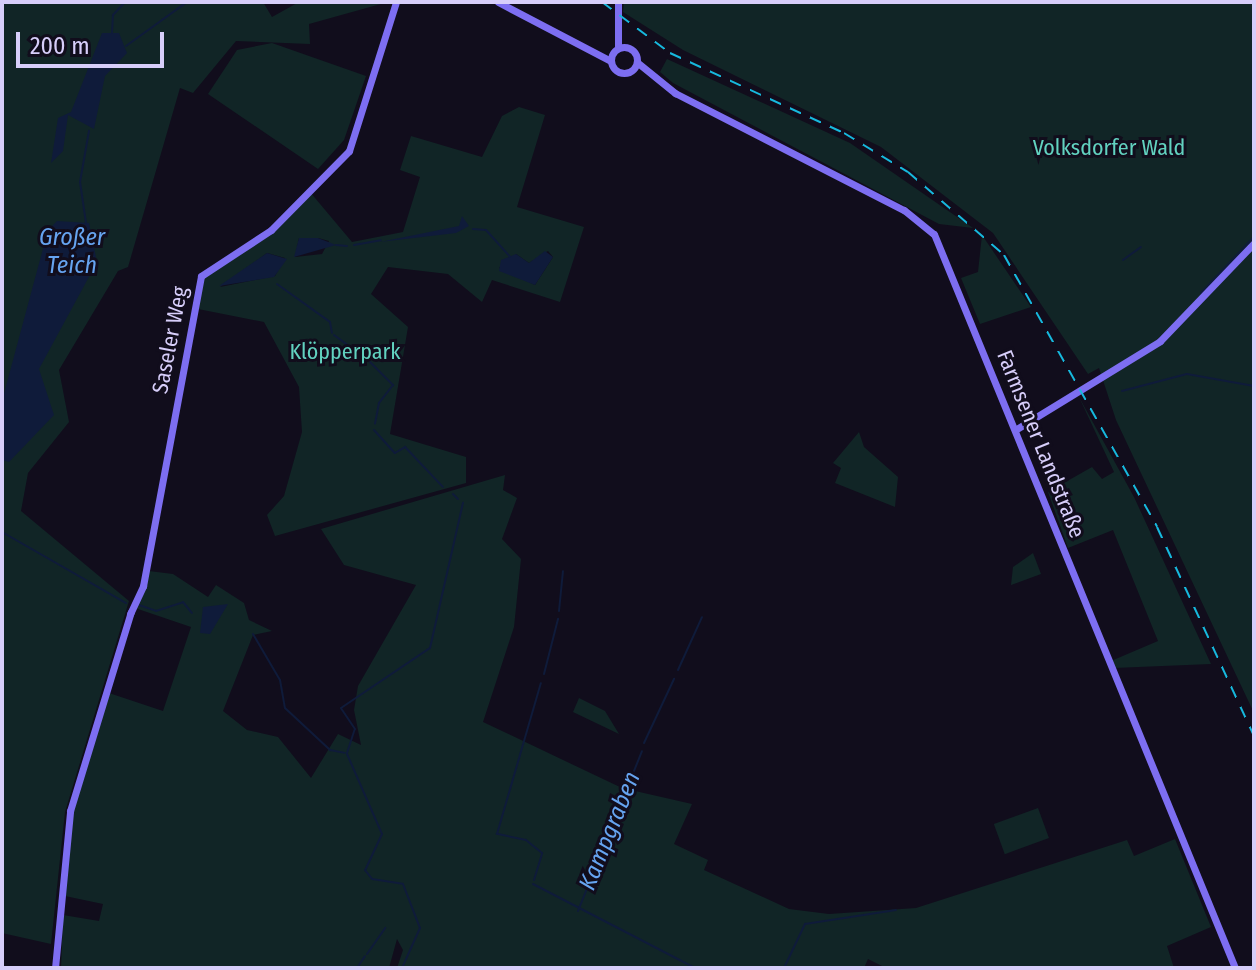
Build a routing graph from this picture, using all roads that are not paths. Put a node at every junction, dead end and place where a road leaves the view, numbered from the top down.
1 (396, 2) edge
2 (498, 2) edge
3 (618, 2) edge
4 (617, 53) junction
5 (636, 66) junction
6 (1254, 243) edge
7 (1015, 430) junction
8 (55, 968) edge
9 (1235, 968) edge

1 - 8 street, Saseler Weg
2 - 4 street, Farmsener Landstraße
3 - 4 street
4 - 5 street, Farmsener Landstraße
4 - 5 street, Farmsener Landstraße
5 - 7 street, Farmsener Landstraße
6 - 7 street
7 - 9 street, Farmsener Landstraße

